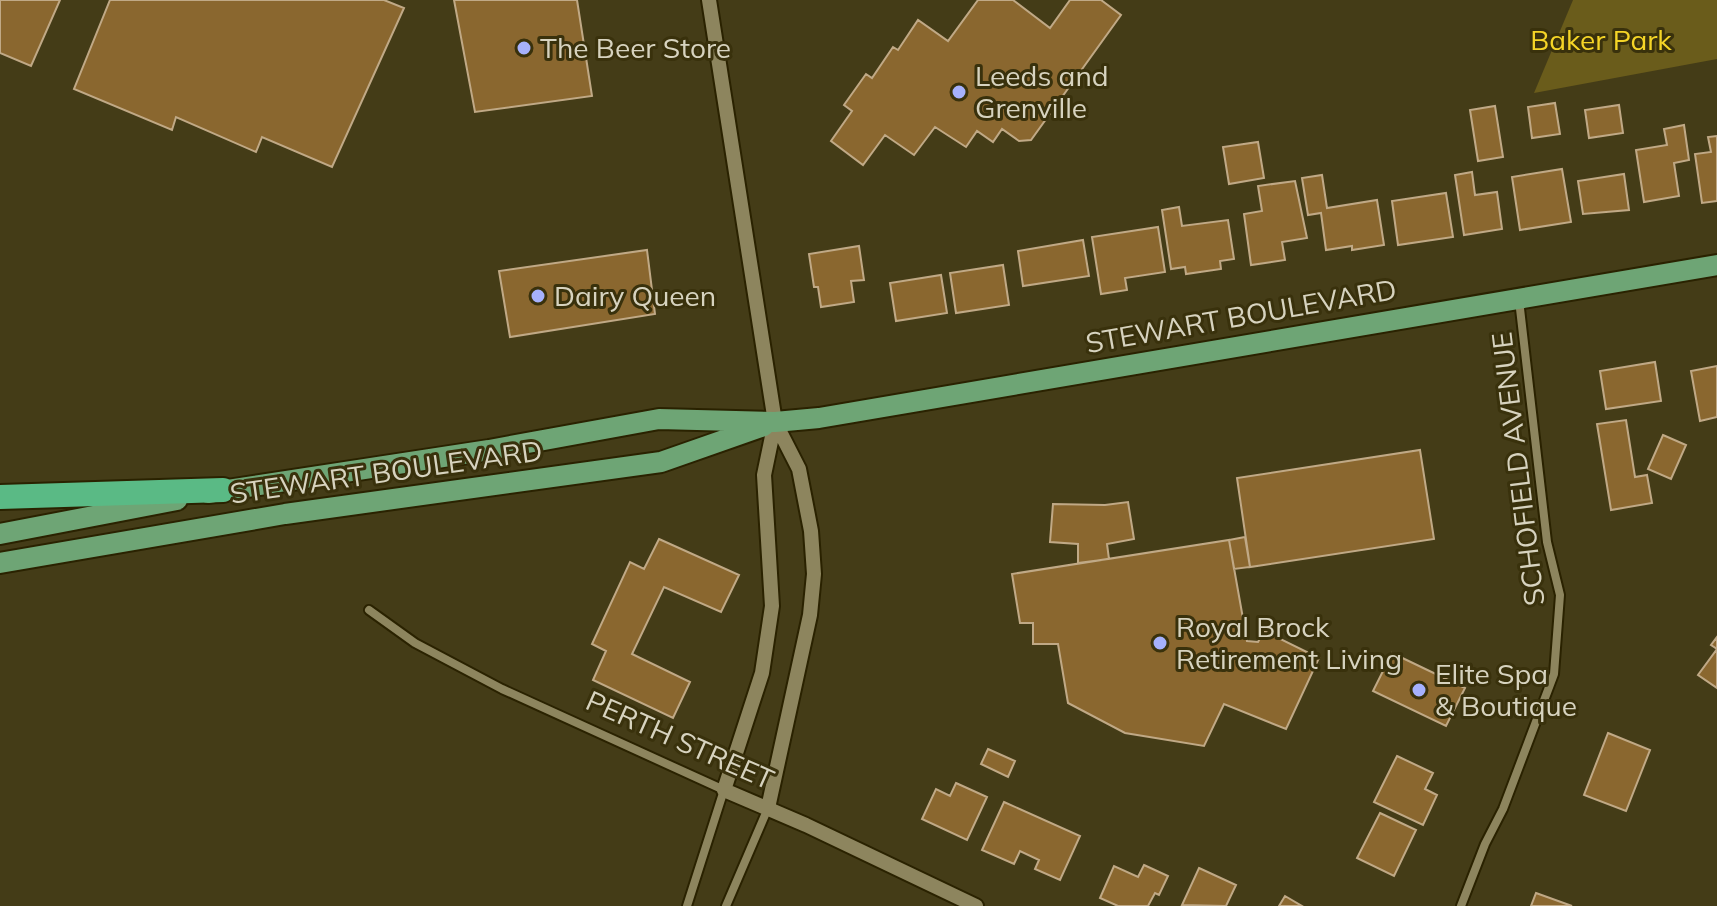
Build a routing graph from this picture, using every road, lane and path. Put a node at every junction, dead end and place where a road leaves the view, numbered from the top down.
1 (709, 0) edge
2 (1717, 265) edge
3 (1519, 297) junction
4 (775, 422) junction
5 (223, 490) junction
6 (0, 497) edge
7 (0, 534) edge
8 (0, 563) edge
9 (369, 610) dead end
10 (724, 790) junction
11 (768, 808) junction
12 (687, 906) edge
13 (726, 906) edge
14 (976, 906) edge
15 (1461, 906) edge

1 - 4 street
2 - 3 main road, STEWART BOULEVARD
3 - 4 main road, STEWART BOULEVARD
3 - 15 street, SCHOFIELD AVENUE
4 - 5 main road, STEWART BOULEVARD
4 - 8 main road, STEWART BOULEVARD
4 - 10 street
4 - 11 street
5 - 6 highway
5 - 7 main road, STEWART BOULEVARD
9 - 10 street, PERTH STREET
10 - 11 street, PERTH STREET
10 - 12 street
11 - 13 street
11 - 14 street, PERTH STREET

